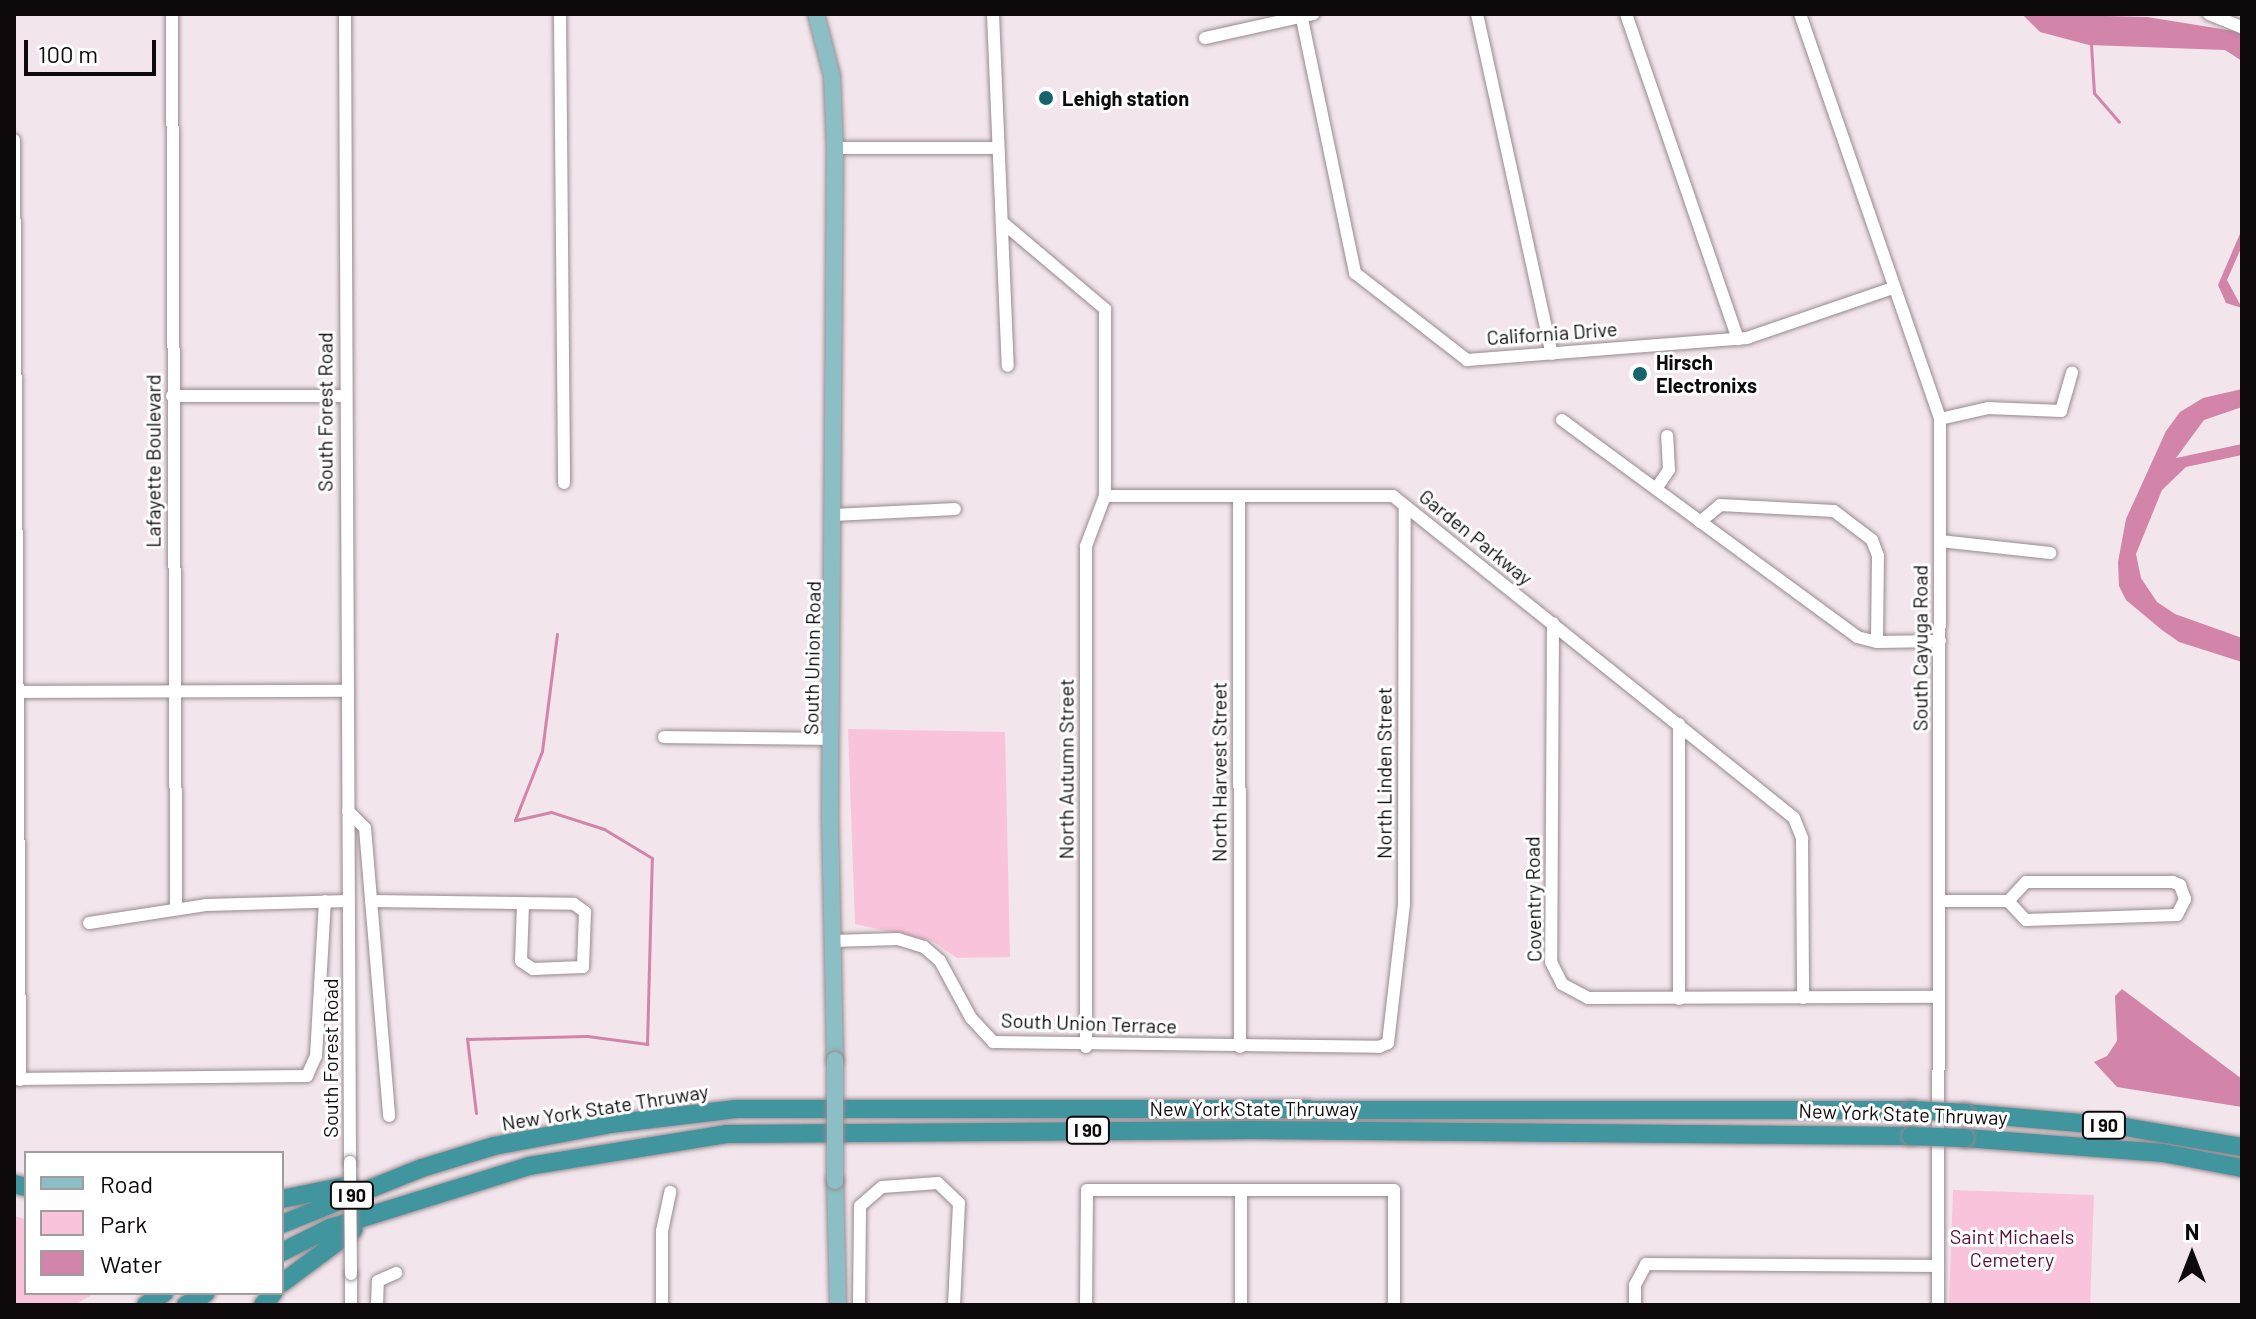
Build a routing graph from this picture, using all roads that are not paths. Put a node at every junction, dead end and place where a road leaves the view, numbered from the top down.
1 (172, 14) edge
2 (345, 14) edge
3 (560, 14) edge
4 (816, 14) edge
5 (993, 14) edge
6 (1477, 14) edge
7 (1626, 14) edge
8 (1800, 14) edge
9 (2209, 14) edge
10 (1305, 15) edge
11 (2242, 27) edge
12 (1205, 38) dead end
13 (14, 140) edge
14 (835, 148) junction
15 (997, 148) junction
16 (1002, 222) junction
17 (1893, 288) junction
18 (1738, 339) junction
19 (1552, 354) junction
20 (1008, 366) dead end
21 (2072, 373) dead end
22 (16, 396) edge
23 (172, 396) junction
24 (345, 396) junction
25 (1940, 419) junction
26 (1562, 420) dead end
27 (1667, 436) dead end
28 (564, 483) dead end
29 (1656, 489) junction
30 (1105, 496) junction
31 (1239, 497) junction
32 (1405, 506) junction
33 (955, 509) dead end
34 (834, 515) junction
35 (1700, 522) junction
36 (1940, 541) junction
37 (2050, 553) dead end
38 (1553, 623) junction
39 (1940, 641) junction
40 (1877, 642) junction
41 (348, 691) junction
42 (16, 692) edge
43 (174, 692) junction
44 (1679, 724) junction
45 (664, 737) dead end
46 (831, 739) junction
47 (348, 811) junction
48 (325, 901) junction
49 (348, 901) junction
50 (371, 901) junction
51 (1940, 901) junction
52 (2008, 901) junction
53 (523, 903) junction
54 (176, 908) junction
55 (89, 923) dead end
56 (832, 941) junction
57 (1939, 997) junction
58 (1803, 998) junction
59 (1679, 999) junction
60 (1392, 1039) joint
61 (1086, 1047) junction
62 (1240, 1047) junction
63 (17, 1080) edge
64 (389, 1116) dead end
65 (2242, 1147) edge
66 (422, 1168) junction
67 (2242, 1168) edge
68 (1241, 1190) junction
69 (670, 1192) dead end
70 (284, 1199) edge
71 (393, 1207) junction
72 (284, 1223) edge
73 (284, 1251) edge
74 (1938, 1266) junction
75 (396, 1273) dead end
76 (284, 1281) edge
77 (351, 1305) edge
78 (377, 1305) edge
79 (662, 1305) edge
80 (838, 1305) edge
81 (859, 1305) edge
82 (954, 1305) edge
83 (1086, 1305) edge
84 (1241, 1305) edge
85 (1394, 1305) edge
86 (1635, 1305) edge
87 (1938, 1305) edge

1 - 23 street, Lafayette Boulevard
2 - 24 street, South Forest Road
3 - 28 street
4 - 14 main road, South Union Road
5 - 15 street
6 - 19 street
7 - 18 street
8 - 17 street, South Cayuga Road
9 - 11 street
10 - 12 street
10 - 19 street, California Drive
13 - 22 street
14 - 15 street
14 - 34 main road, South Union Road
15 - 16 street
16 - 20 street
16 - 30 street
17 - 18 street, California Drive
17 - 25 street, South Cayuga Road
18 - 19 street, California Drive
21 - 25 street
22 - 42 street
23 - 24 street
23 - 43 street, Lafayette Boulevard
24 - 41 street, South Forest Road
25 - 36 street, South Cayuga Road
26 - 29 street
27 - 29 street
29 - 35 street
30 - 31 street, Garden Parkway
30 - 61 street, North Autumn Street
31 - 32 street, Garden Parkway
31 - 62 street, North Harvest Street
32 - 38 street, Garden Parkway
32 - 60 street, North Linden Street
33 - 34 street
34 - 46 main road, South Union Road
35 - 40 street
35 - 40 street
36 - 37 street
36 - 39 street, South Cayuga Road
38 - 44 street, Garden Parkway
38 - 59 street, Coventry Road
39 - 40 street
39 - 51 street, South Cayuga Road
41 - 43 street
41 - 47 street, South Forest Road
42 - 43 street
42 - 63 street
43 - 54 street, Lafayette Boulevard
44 - 58 street, Garden Parkway
44 - 59 street
45 - 46 street
46 - 56 main road, South Union Road
47 - 49 street, South Forest Road
47 - 50 street, South Forest Road
48 - 49 street
48 - 54 street
48 - 63 street
49 - 77 street, South Forest Road, bridge
50 - 53 street
50 - 64 street, South Forest Road
51 - 52 street
51 - 57 street, South Cayuga Road
52 - 52 street
53 - 53 street
54 - 55 street
56 - 61 street, South Union Terrace
56 - 80 main road, South Union Road, bridge
57 - 58 street, Coventry Road
57 - 74 street, South Cayuga Road
58 - 59 street, Coventry Road
60 - 62 street, South Union Terrace
61 - 62 street, South Union Terrace
65 - 66 highway, New York State Thruway / I 90, bridge
66 - 70 highway
66 - 72 highway, New York State Thruway / I 90
67 - 71 highway, New York State Thruway / I 90, bridge
68 - 83 street
68 - 84 street
68 - 85 street
69 - 79 street
71 - 73 highway, New York State Thruway / I 90
71 - 76 highway
74 - 86 street
74 - 87 street, South Cayuga Road
75 - 78 street
81 - 82 street

